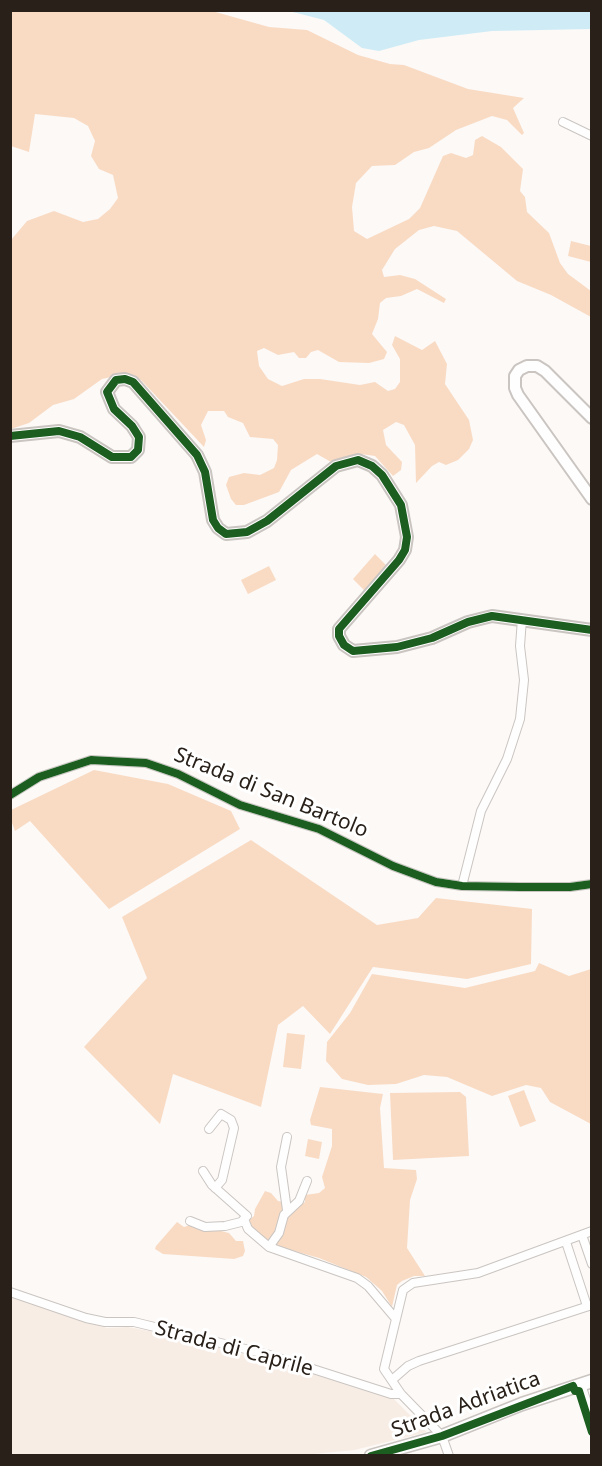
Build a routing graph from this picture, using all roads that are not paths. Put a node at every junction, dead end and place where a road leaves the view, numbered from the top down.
1 (563, 122) dead end
2 (591, 136) edge
3 (591, 418) edge
4 (10, 436) edge
5 (591, 499) edge
6 (522, 620) junction
7 (591, 630) edge
8 (10, 795) edge
9 (591, 884) edge
10 (462, 886) junction
11 (209, 1130) dead end
12 (287, 1137) dead end
13 (203, 1171) dead end
14 (307, 1181) dead end
15 (215, 1188) junction
16 (287, 1210) junction
17 (243, 1219) junction
18 (190, 1221) dead end
19 (591, 1231) edge
20 (582, 1235) junction
21 (566, 1242) junction
22 (269, 1247) junction
23 (591, 1264) edge
24 (10, 1292) edge
25 (589, 1305) edge
26 (396, 1319) junction
27 (392, 1380) junction
28 (586, 1382) edge
29 (401, 1394) junction
30 (591, 1419) edge
31 (442, 1436) junction
32 (371, 1455) edge
33 (450, 1455) edge

1 - 2 street
3 - 5 street
4 - 6 street
6 - 7 street
6 - 10 street
8 - 10 street, Strada di San Bartolo
9 - 10 street, Strada di San Bartolo
11 - 15 street
12 - 16 street
13 - 15 street
14 - 16 street
15 - 17 street
16 - 22 street
17 - 18 street
17 - 22 street
19 - 20 street
20 - 21 street
20 - 23 street
21 - 25 street
21 - 26 street
22 - 26 street
24 - 29 street, Strada di Caprile
25 - 27 street
26 - 27 street
27 - 29 street
28 - 30 street
28 - 31 main road, Strada Adriatica
29 - 31 street
31 - 32 main road, Strada Adriatica
31 - 33 street

